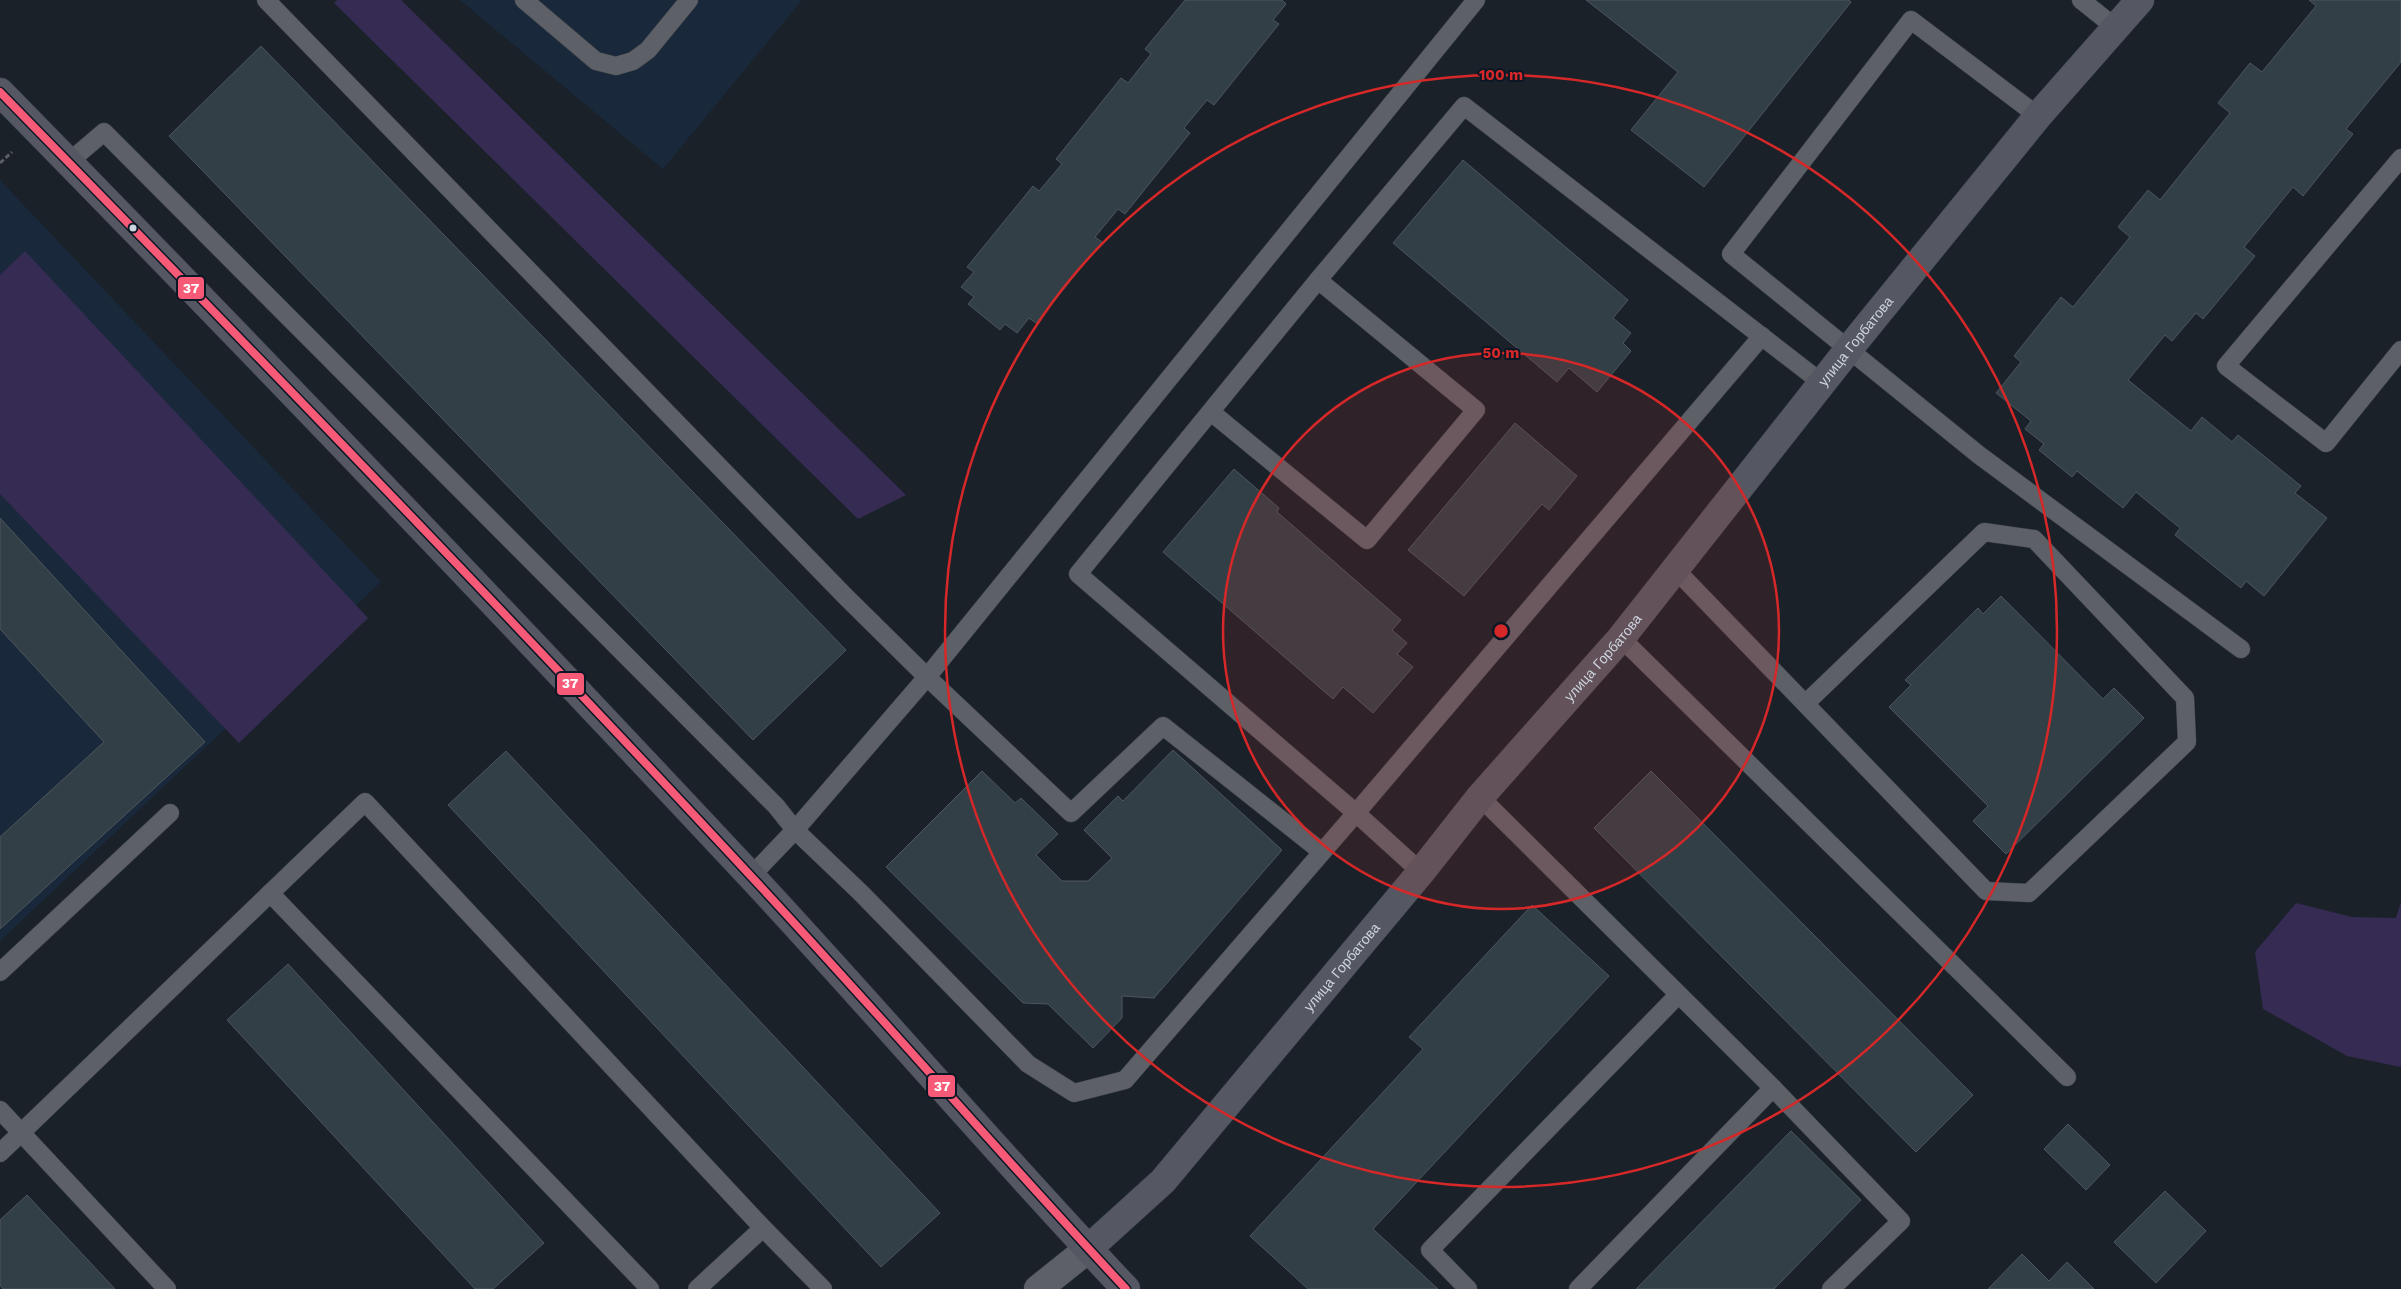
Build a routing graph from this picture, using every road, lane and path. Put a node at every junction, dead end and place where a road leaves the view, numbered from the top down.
1 (266, 0) edge
2 (524, 0) edge
3 (689, 0) edge
4 (1476, 0) edge
5 (2082, 0) edge
6 (2140, 0) edge
7 (2116, 28) junction
8 (0, 92) edge
9 (2038, 116) junction
10 (2401, 158) edge
11 (70, 161) junction
12 (1318, 280) junction
13 (1762, 336) junction
14 (1848, 350) junction
15 (2401, 350) edge
16 (1822, 383) junction
17 (1211, 412) junction
18 (1675, 569) junction
19 (1621, 638) junction
20 (2241, 649) dead end
21 (927, 677) junction
22 (1806, 703) junction
23 (1480, 797) junction
24 (170, 813) dead end
25 (1356, 813) junction
26 (795, 830) junction
27 (1322, 852) junction
28 (1421, 872) junction
29 (752, 876) junction
30 (270, 893) junction
31 (0, 972) edge
32 (1678, 995) junction
33 (2067, 1077) dead end
34 (1773, 1088) junction
35 (0, 1110) edge
36 (22, 1132) junction
37 (0, 1153) edge
38 (762, 1228) junction
39 (1088, 1249) junction
40 (167, 1289) edge
41 (650, 1289) edge
42 (697, 1289) edge
43 (823, 1289) edge
44 (1038, 1289) edge
45 (1126, 1289) edge
46 (1468, 1289) edge
47 (1578, 1289) edge
48 (1832, 1289) edge

1 - 21 lane
2 - 3 lane
4 - 21 lane
5 - 7 lane
6 - 7 main road, улица Горбатова
7 - 9 main road, улица Горбатова
8 - 11 main road
9 - 14 main road, улица Горбатова
9 - 14 lane
10 - 15 lane
11 - 26 lane
11 - 29 main road
12 - 13 lane
12 - 17 lane
12 - 17 lane
13 - 16 lane
13 - 25 lane
14 - 16 main road, улица Горбатова
14 - 20 lane
16 - 18 main road, улица Горбатова
17 - 25 lane
18 - 19 main road, улица Горбатова
18 - 22 lane
19 - 23 main road, улица Горбатова
19 - 33 lane
21 - 26 lane
21 - 27 lane
22 - 22 lane
23 - 28 main road, улица Горбатова
23 - 32 lane
24 - 31 lane
25 - 27 lane
25 - 28 lane
26 - 27 lane
26 - 29 lane
28 - 39 main road, улица Горбатова
29 - 39 main road
30 - 36 lane
30 - 38 lane
30 - 41 lane
32 - 34 lane
32 - 46 lane
34 - 47 lane
34 - 48 lane
35 - 36 lane
36 - 37 lane
36 - 40 lane
38 - 42 lane
38 - 43 lane
39 - 44 street, улица Горбатова
39 - 45 main road

